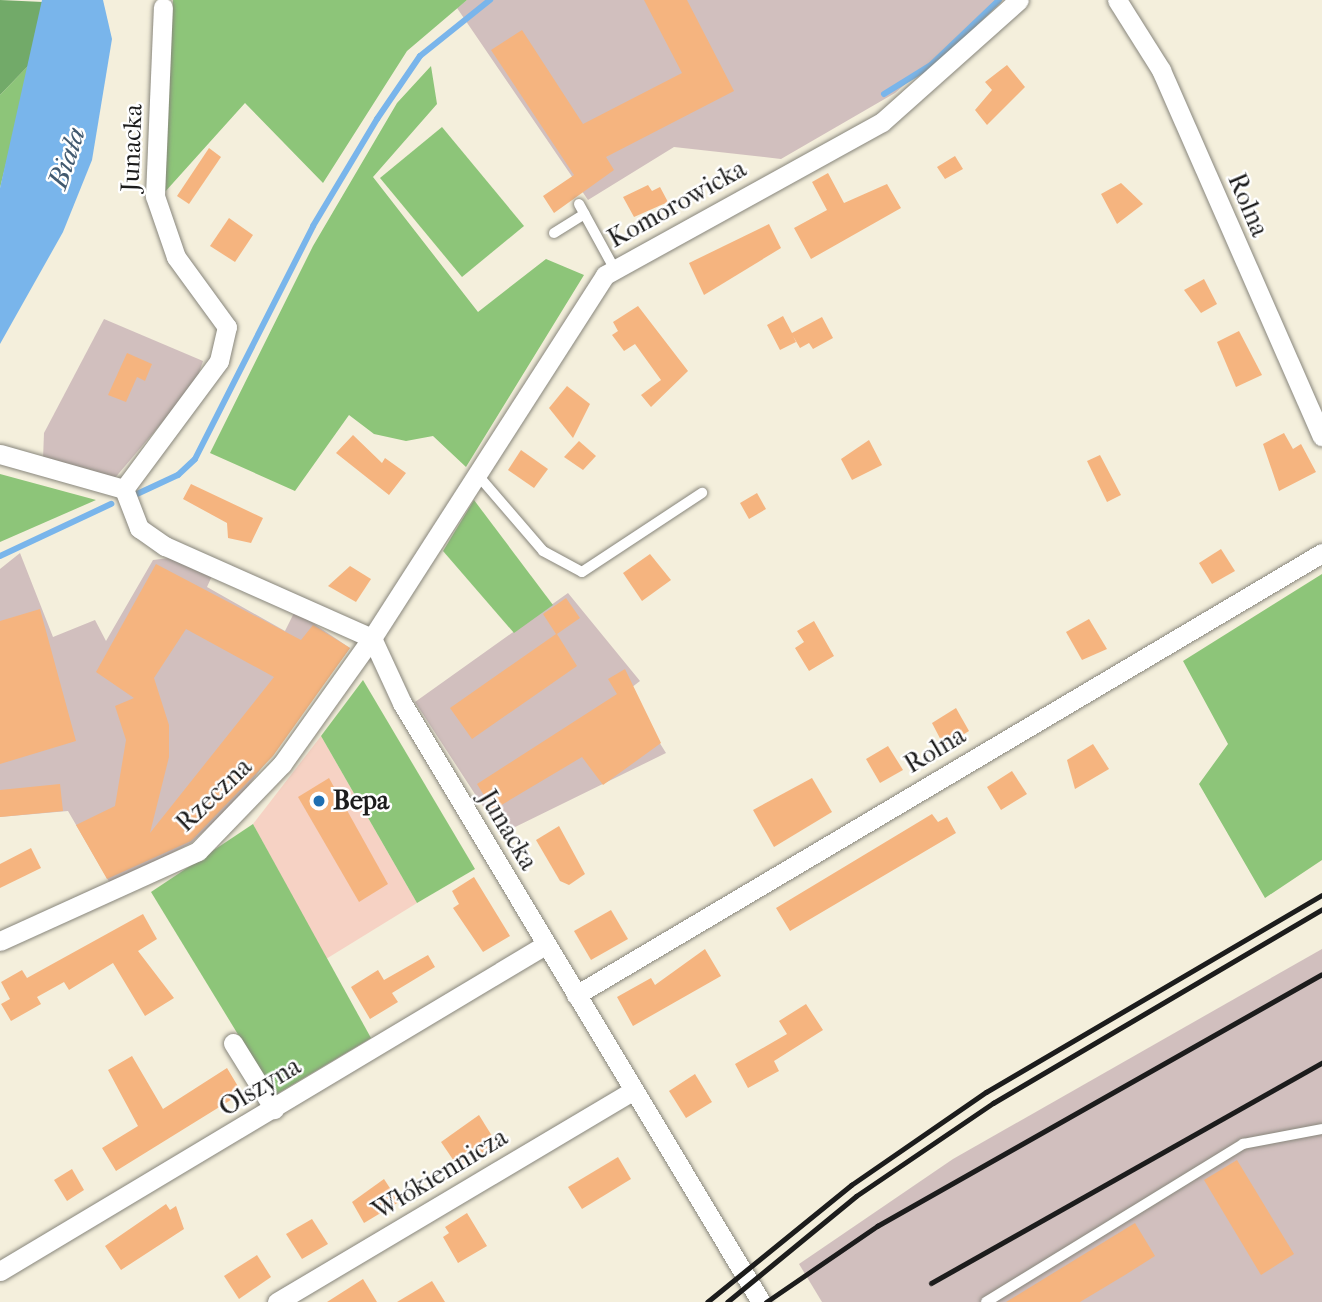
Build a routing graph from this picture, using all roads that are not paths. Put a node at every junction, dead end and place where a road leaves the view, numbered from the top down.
1 (1019, 0) edge
2 (1117, 0) edge
3 (163, 7) dead end
4 (554, 233) dead end
5 (614, 268) junction
6 (1322, 436) edge
7 (0, 454) edge
8 (476, 472) junction
9 (124, 489) junction
10 (702, 492) dead end
11 (1322, 552) edge
12 (372, 638) junction
13 (0, 941) edge
14 (545, 945) junction
15 (576, 995) junction
16 (233, 1043) dead end
17 (631, 1092) junction
18 (274, 1109) junction
19 (1322, 1129) edge
20 (0, 1271) edge
21 (277, 1302) edge
22 (761, 1302) edge
23 (986, 1302) edge

1 - 5 street, Komorowicka
2 - 6 street, Rolna
3 - 9 street, Junacka
4 - 5 lane
5 - 8 street, Komorowicka
7 - 9 street
8 - 10 lane
8 - 12 street, Komorowicka
9 - 12 street
11 - 15 street, Rolna
12 - 13 street, Rzeczna
12 - 14 street, Junacka
14 - 15 street, Junacka
14 - 18 street, Olszyna
15 - 17 street, Junacka
16 - 18 street
17 - 21 street, Włókiennicza
17 - 22 street, Junacka
18 - 20 street, Olszyna
19 - 23 lane

